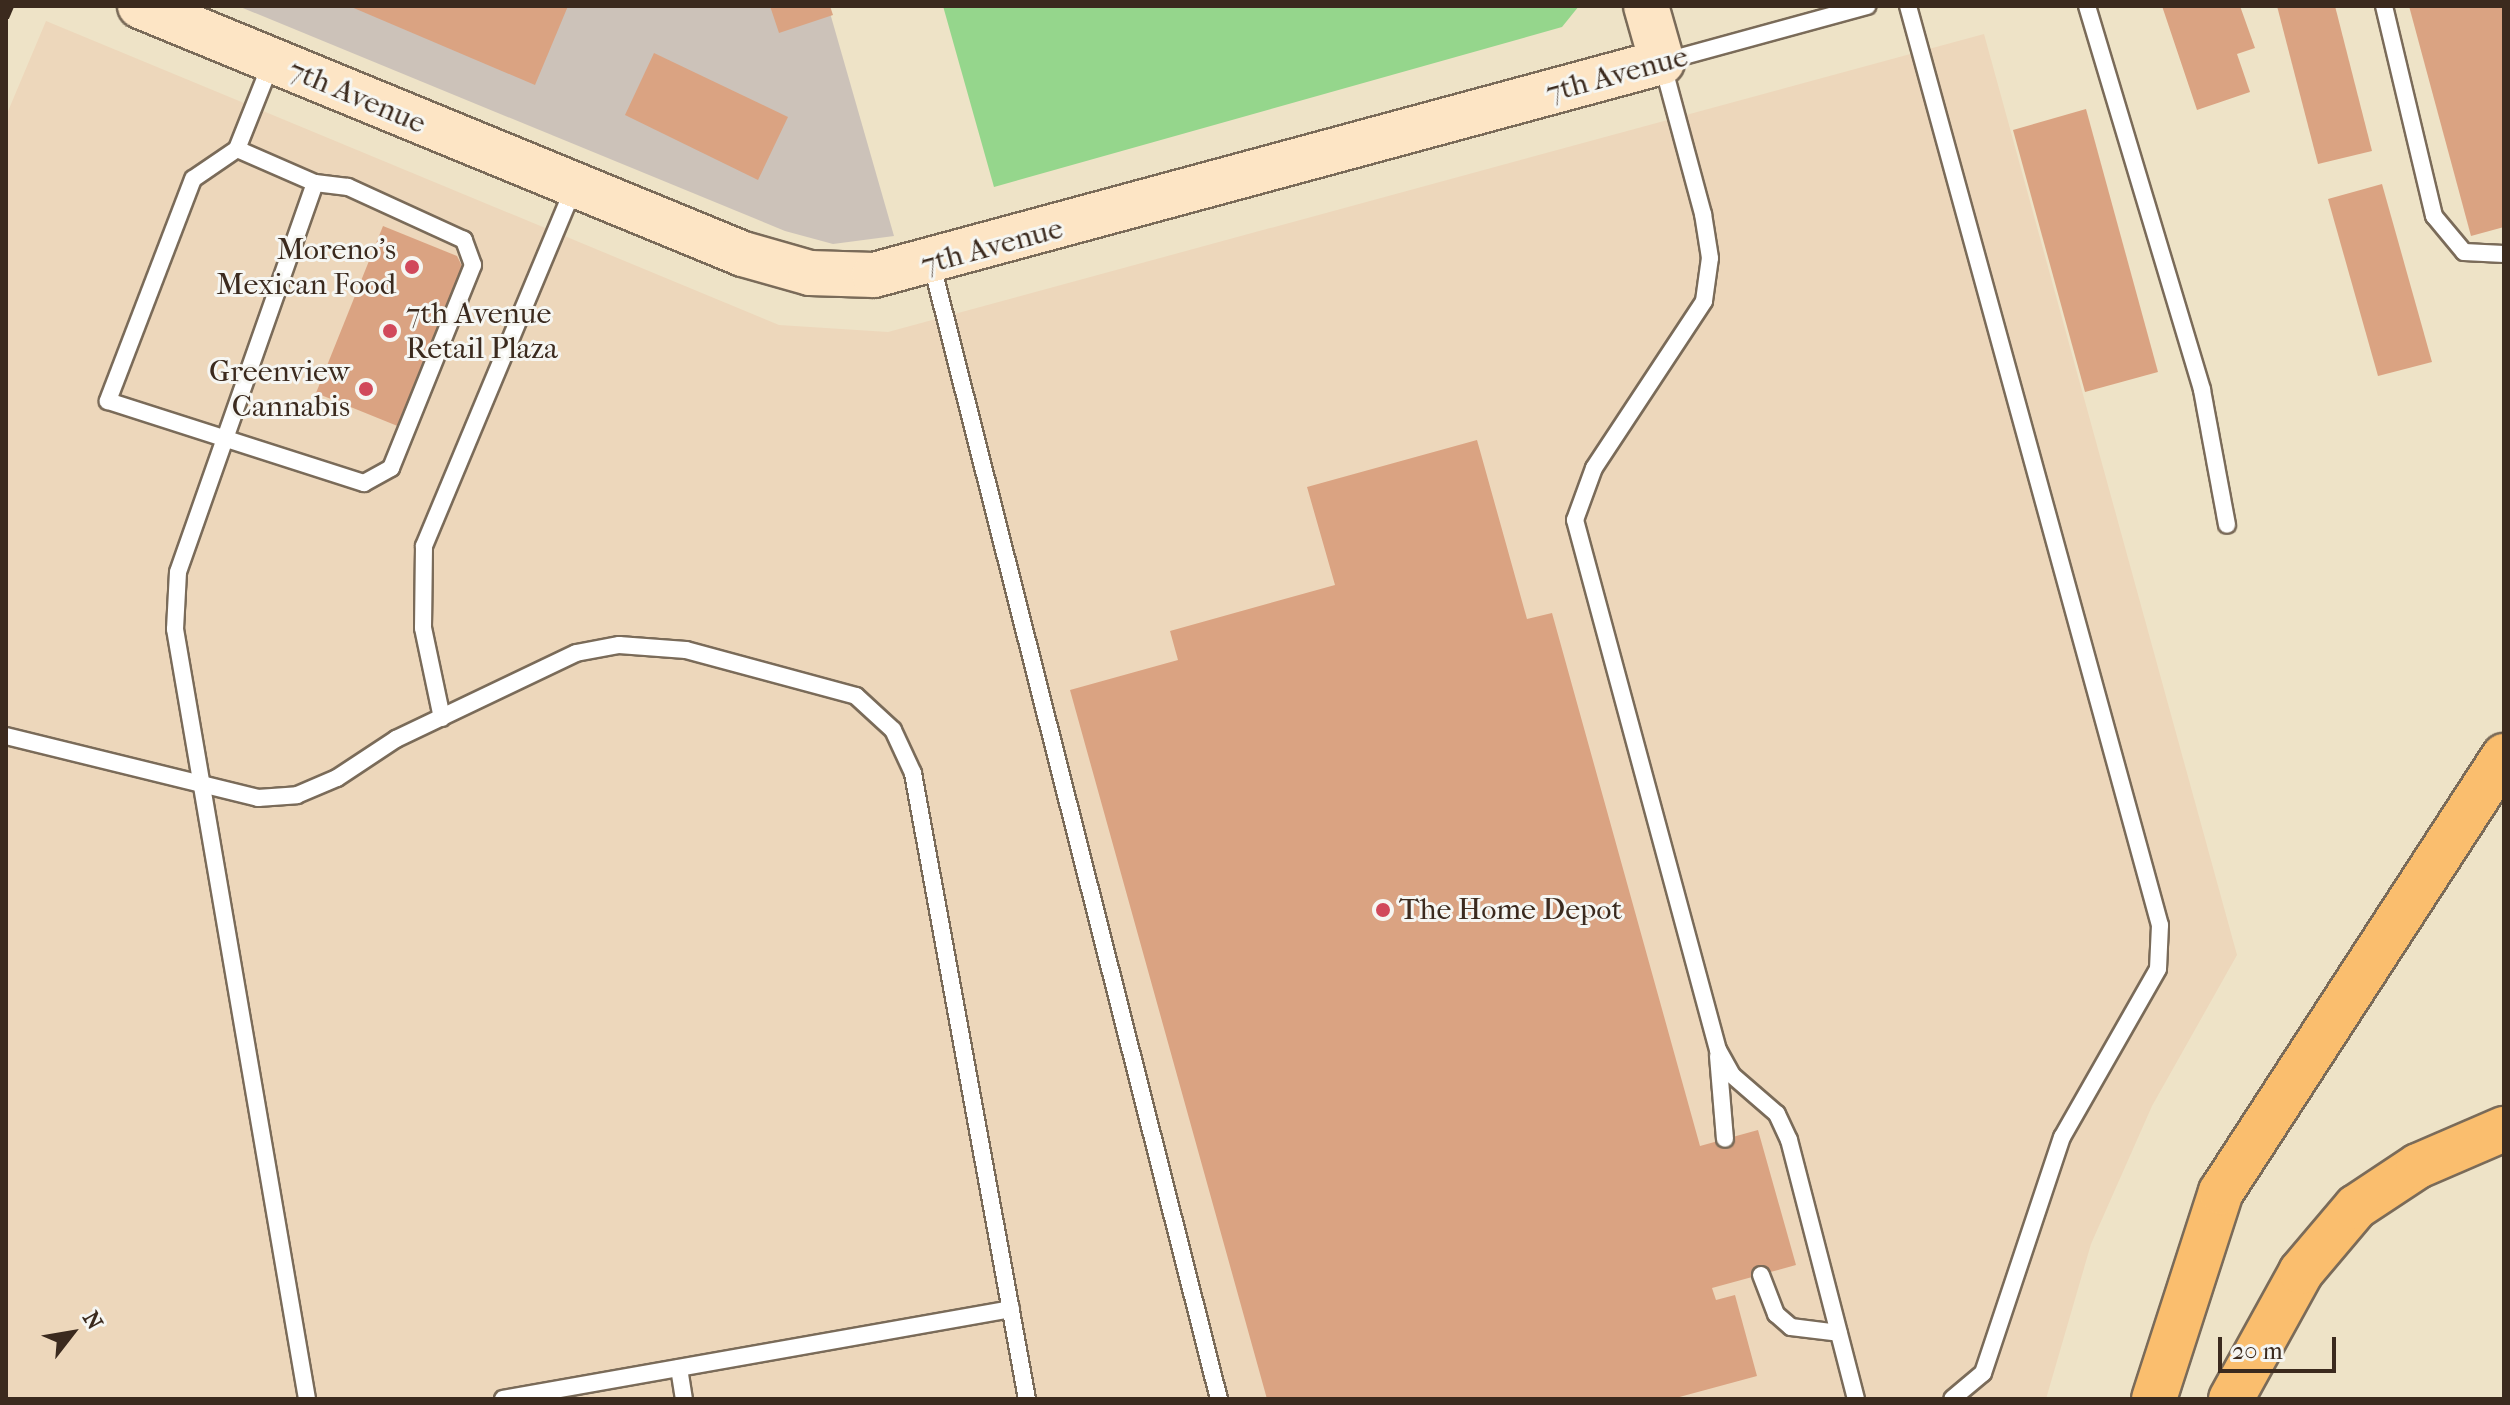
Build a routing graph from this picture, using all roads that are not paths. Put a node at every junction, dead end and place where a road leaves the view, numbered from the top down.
1 (140, 6) edge
2 (1646, 6) edge
3 (1867, 6) edge
4 (1908, 6) edge
5 (2087, 6) edge
6 (2384, 6) edge
7 (272, 61) junction
8 (1662, 62) junction
9 (237, 149) junction
10 (315, 183) junction
11 (574, 187) junction
12 (2504, 254) edge
13 (932, 265) junction
14 (224, 441) junction
15 (2227, 525) dead end
16 (442, 718) junction
17 (6, 736) edge
18 (2504, 756) edge
19 (200, 785) junction
20 (1718, 1050) junction
21 (2504, 1129) edge
22 (1725, 1139) dead end
23 (1761, 1275) dead end
24 (1011, 1309) junction
25 (1839, 1333) junction
26 (679, 1368) junction
27 (588, 1392) edge
28 (307, 1399) edge
29 (503, 1399) edge
30 (684, 1399) edge
31 (1027, 1399) edge
32 (1219, 1399) edge
33 (1856, 1399) edge
34 (1952, 1399) edge
35 (2154, 1399) edge
36 (2231, 1399) edge

1 - 7 street, 7th Avenue
2 - 8 street
3 - 8 lane, 7th Avenue
4 - 34 lane
5 - 15 lane
6 - 12 lane
7 - 9 lane
7 - 11 street, 7th Avenue
8 - 13 street, 7th Avenue
8 - 20 lane
9 - 10 lane
9 - 14 lane
10 - 14 lane
10 - 14 lane
11 - 13 street, 7th Avenue
11 - 16 lane
13 - 32 lane
14 - 19 lane
16 - 19 lane
16 - 24 lane
17 - 19 lane
18 - 35 highway
19 - 28 lane
20 - 22 lane
20 - 25 lane
21 - 36 highway
23 - 25 lane
24 - 26 lane
24 - 31 lane
25 - 33 lane
26 - 27 lane
26 - 30 lane
27 - 29 lane

